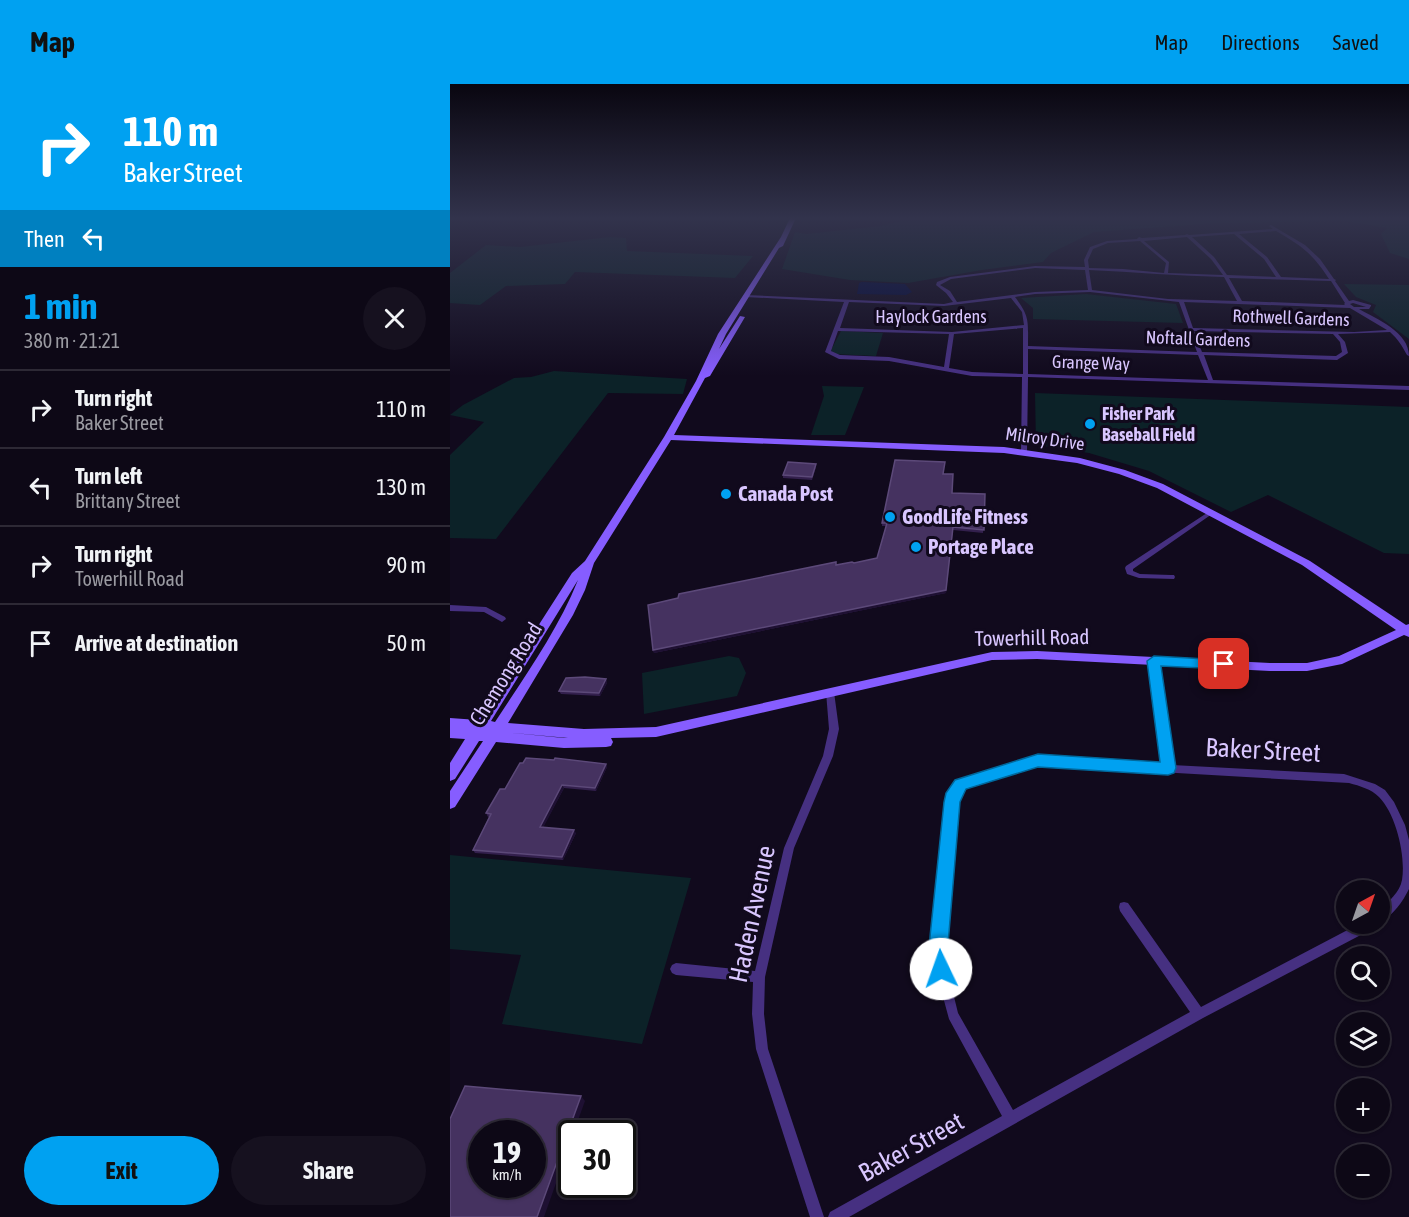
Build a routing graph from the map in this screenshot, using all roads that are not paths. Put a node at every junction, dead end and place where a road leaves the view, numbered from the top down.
1 (765, 271) edge
2 (1005, 271) edge
3 (1086, 271) edge
4 (1124, 271) edge
5 (1167, 271) edge
6 (1224, 271) edge
7 (1275, 271) edge
8 (1327, 271) edge
9 (1166, 274) junction
10 (1228, 277) junction
11 (1280, 279) junction
12 (1334, 280) junction
13 (1090, 291) junction
14 (1343, 293) junction
15 (1012, 296) junction
16 (748, 298) junction
17 (1181, 301) junction
18 (1360, 301) junction
19 (847, 302) junction
20 (1240, 302) junction
21 (956, 304) junction
22 (1350, 305) junction
23 (1367, 308) junction
24 (1368, 315) junction
25 (1026, 326) junction
26 (837, 329) junction
27 (1191, 329) junction
28 (1390, 331) junction
29 (952, 333) junction
30 (1335, 333) junction
31 (1025, 347) junction
32 (1199, 354) junction
33 (1409, 354) edge
34 (946, 370) junction
35 (1024, 376) junction
36 (1211, 381) junction
37 (1409, 388) edge
38 (668, 437) junction
39 (1024, 452) junction
40 (1210, 513) junction
41 (589, 563) junction
42 (1171, 577) dead end
43 (450, 608) edge
44 (502, 619) dead end
45 (1408, 631) edge
46 (1154, 661) junction
47 (830, 692) junction
48 (450, 723) edge
49 (479, 730) junction
50 (496, 731) junction
51 (450, 733) edge
52 (1168, 768) junction
53 (450, 774) edge
54 (450, 803) edge
55 (1124, 907) dead end
56 (1390, 908) edge
57 (1351, 934) edge
58 (676, 969) dead end
59 (759, 978) junction
60 (1199, 1014) junction
61 (1011, 1119) junction
62 (817, 1217) edge
63 (835, 1217) edge

1 - 16 street, Chemong Road
2 - 21 street
3 - 13 street
4 - 9 street
5 - 9 street
6 - 10 street
7 - 11 street
8 - 12 street
9 - 10 street
10 - 11 street
10 - 20 street
11 - 12 street
12 - 14 street
13 - 15 street
13 - 17 street
14 - 18 street
14 - 22 street
15 - 21 street
15 - 25 street
16 - 19 street
16 - 38 street, Chemong Road
17 - 20 street
17 - 27 street
18 - 22 street
18 - 23 street
19 - 21 street
19 - 26 street, Grange Way
20 - 22 street
22 - 23 street
22 - 24 street
23 - 24 street
24 - 28 street
25 - 29 street, Haylock Gardens
25 - 31 street
26 - 29 street, Haylock Gardens
26 - 34 street, Grange Way
27 - 30 street, Rothwell Gardens
27 - 32 street
28 - 30 street, Rothwell Gardens
28 - 33 street
29 - 34 street
30 - 32 street, Noftall Gardens
31 - 32 street, Noftall Gardens
31 - 35 street
32 - 36 street
34 - 35 street, Grange Way
35 - 36 street, Grange Way
35 - 39 street
36 - 37 street, Grange Way
38 - 39 street, Milroy Drive
38 - 41 street, Chemong Road
39 - 40 street, Milroy Drive
40 - 42 street
40 - 45 street, Milroy Drive
41 - 49 street, Chemong Road
41 - 50 street, Chemong Road
43 - 44 street
45 - 46 street, Towerhill Road
46 - 47 street, Towerhill Road
46 - 52 street
47 - 50 street, Towerhill Road
47 - 59 street, Haden Avenue
48 - 49 street, Towerhill Road
49 - 50 street, Towerhill Road
49 - 51 street, Towerhill Road
49 - 53 street, Chemong Road
50 - 54 street, Chemong Road
52 - 56 street, Baker Street
52 - 61 street, Baker Street
55 - 60 street
57 - 60 street, Baker Street
58 - 59 street
59 - 62 street, Haden Avenue
60 - 61 street, Baker Street
61 - 63 street, Baker Street

